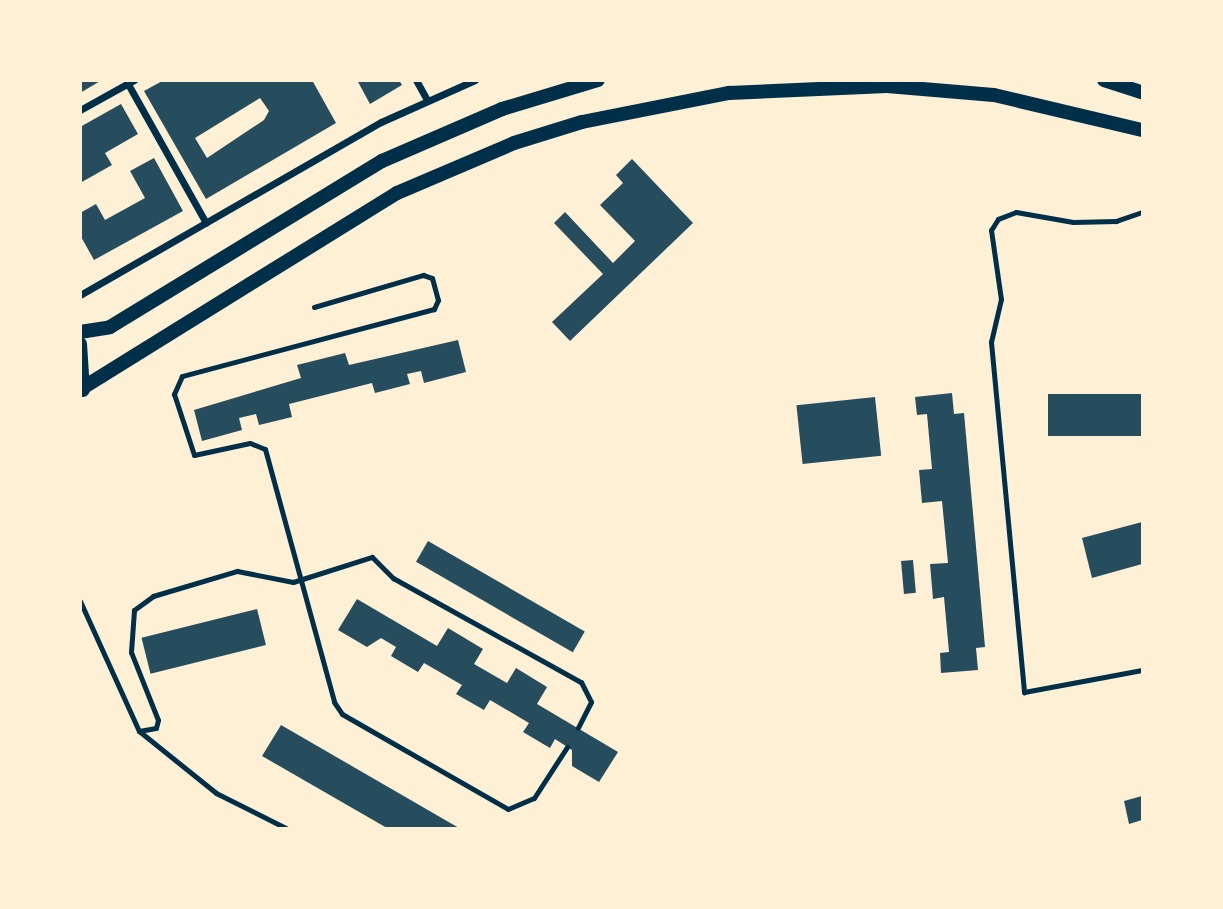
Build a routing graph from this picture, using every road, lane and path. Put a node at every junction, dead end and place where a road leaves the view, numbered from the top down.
1 (416, 80) edge
2 (475, 80) edge
3 (598, 80) edge
4 (1104, 80) edge
5 (131, 82) edge
6 (1143, 92) edge
7 (426, 98) junction
8 (80, 110) edge
9 (1143, 130) edge
10 (1143, 212) edge
11 (206, 223) junction
12 (80, 297) edge
13 (314, 307) dead end
14 (80, 332) edge
15 (80, 344) edge
16 (82, 392) edge
17 (300, 581) junction
18 (80, 601) edge
19 (1143, 670) edge
20 (578, 729) dead end
21 (139, 731) junction
22 (567, 747) dead end
23 (286, 828) edge

1 - 7 street
2 - 7 street
3 - 14 main road
4 - 6 main road
5 - 8 street
5 - 11 street
7 - 11 street
9 - 16 main road
10 - 19 lane
11 - 12 street
13 - 17 lane
15 - 16 main road
17 - 20 lane
17 - 21 lane
17 - 22 lane
18 - 21 lane
21 - 23 lane

